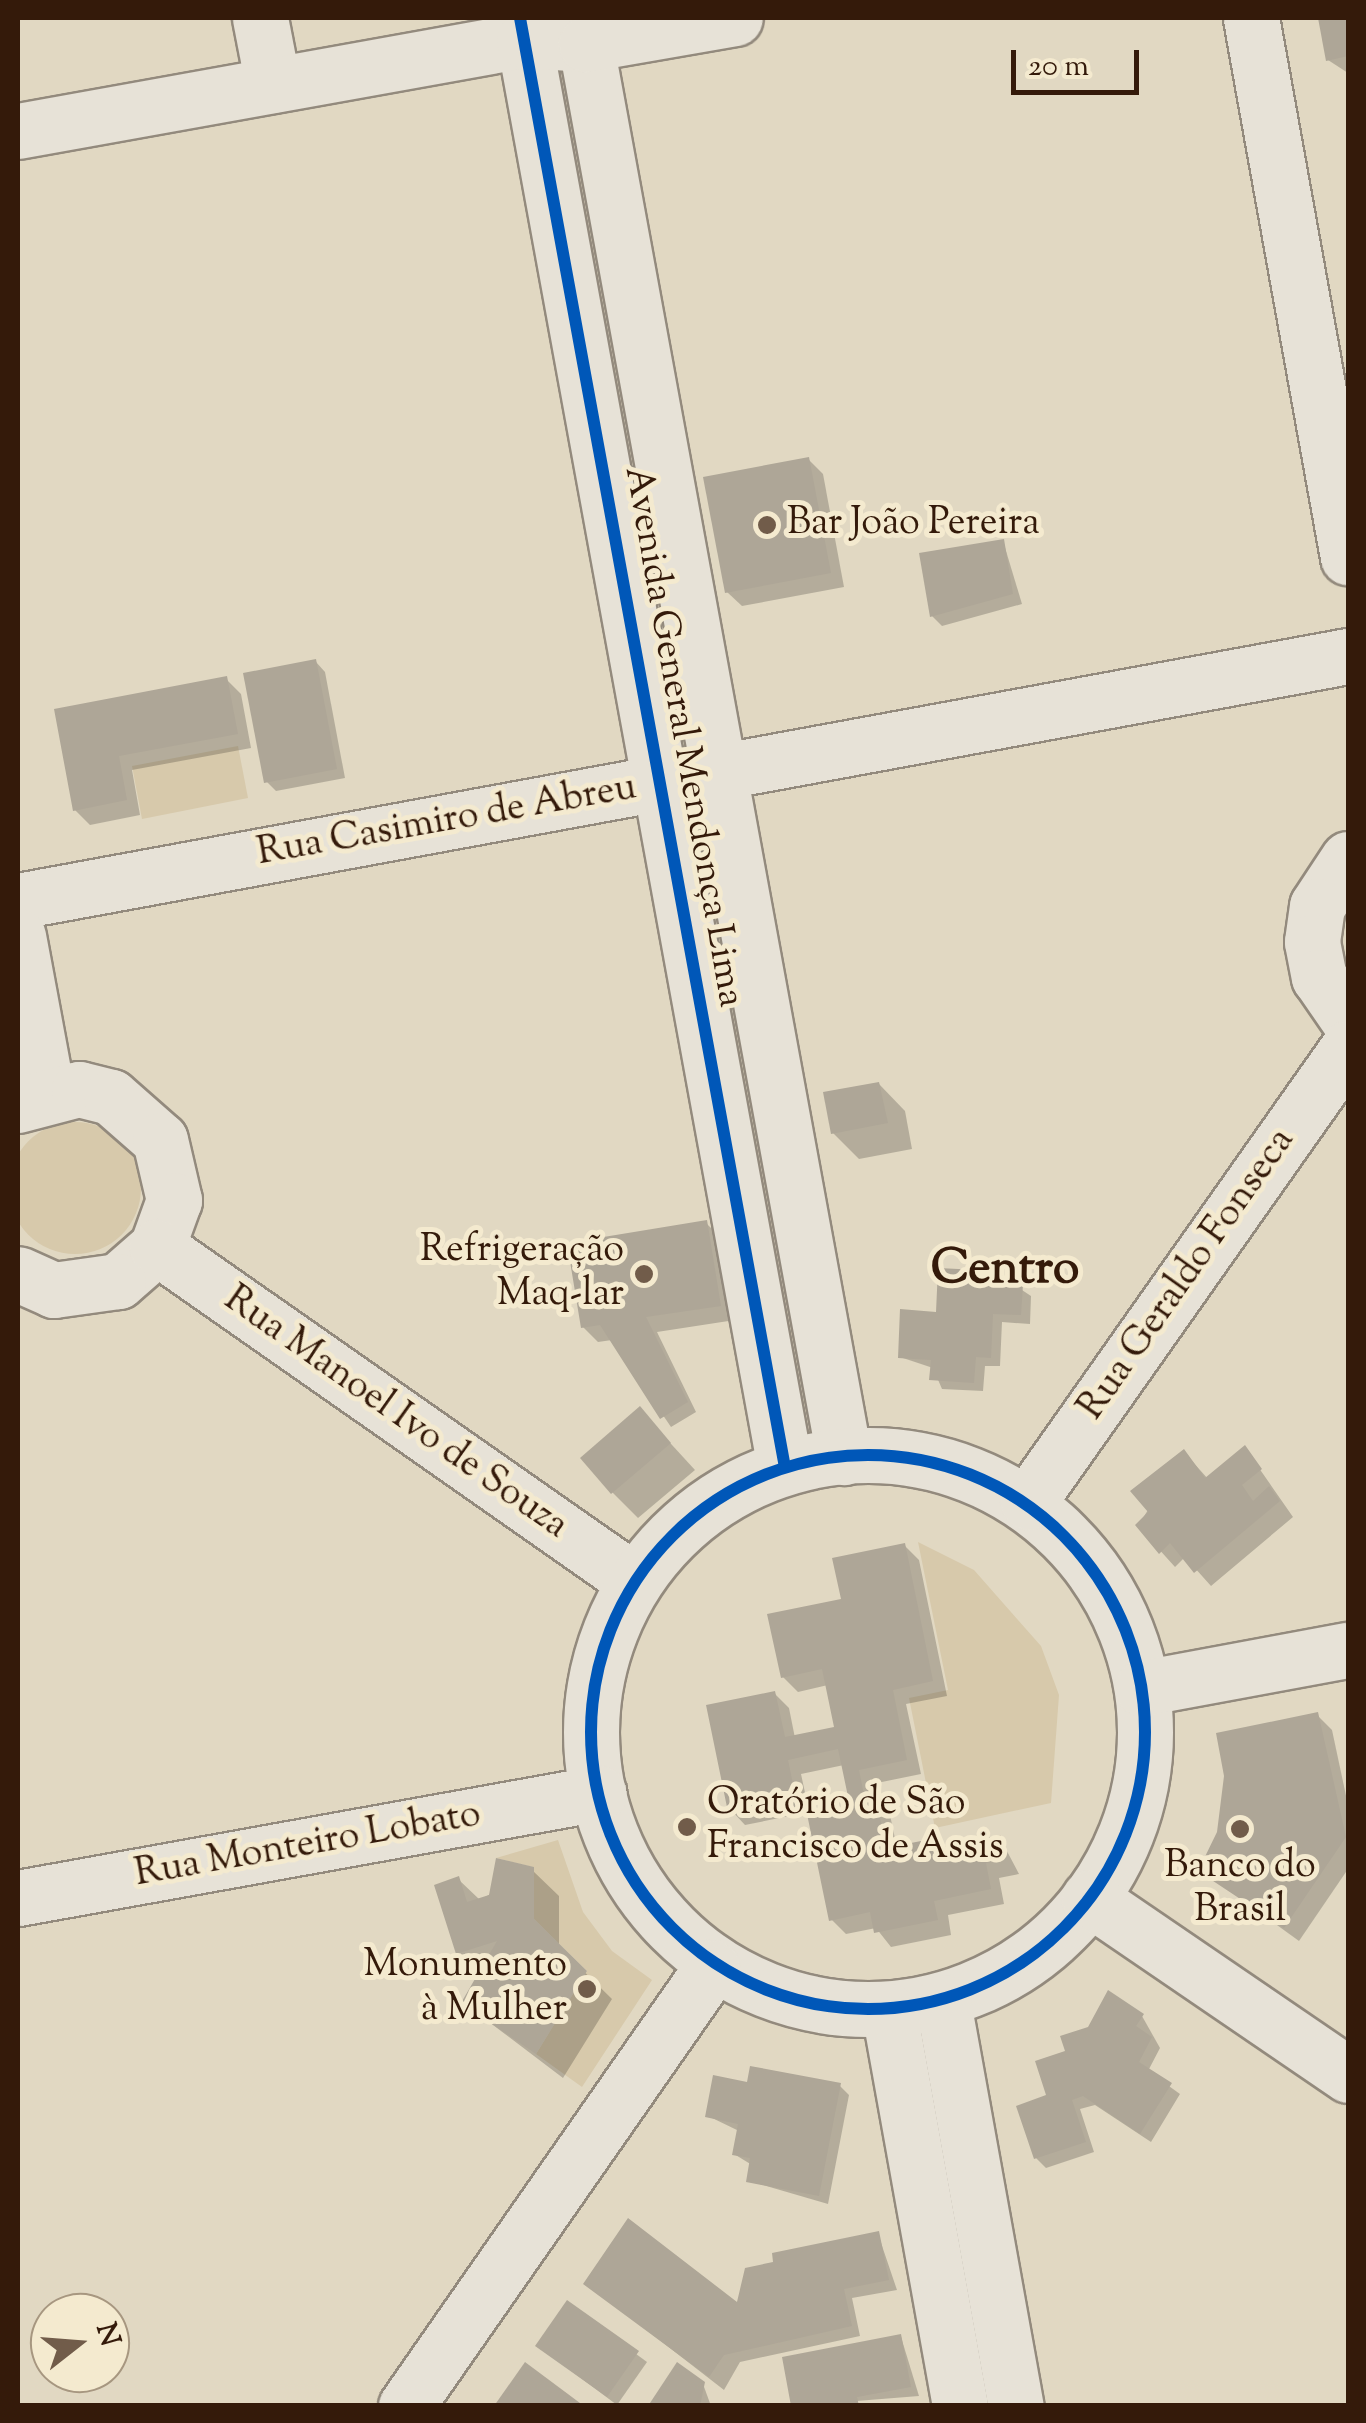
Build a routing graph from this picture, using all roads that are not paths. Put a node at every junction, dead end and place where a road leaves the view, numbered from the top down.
1 (260, 18) edge
2 (735, 18) edge
3 (1251, 18) edge
4 (522, 29) edge
5 (584, 31) edge
6 (272, 85) junction
7 (18, 130) edge
8 (1348, 557) edge
9 (1348, 656) edge
10 (719, 772) junction
11 (660, 782) junction
12 (1348, 859) edge
13 (18, 901) edge
14 (18, 936) edge
15 (1348, 1019) edge
16 (1348, 1048) edge
17 (32, 1098) edge
18 (157, 1247) junction
19 (18, 1274) edge
20 (844, 1456) junction
21 (786, 1467) junction
22 (1028, 1502) junction
23 (633, 1580) junction
24 (1348, 1650) edge
25 (1142, 1688) junction
26 (599, 1793) junction
27 (18, 1898) edge
28 (1088, 1898) junction
29 (712, 1968) junction
30 (943, 2002) junction
31 (889, 2011) junction
32 (1348, 2075) edge
33 (406, 2406) edge
34 (960, 2406) edge
35 (1016, 2406) edge

1 - 6 street
2 - 5 street
3 - 8 street
4 - 5 street
4 - 6 street
4 - 11 street, Avenida General Mendonça Lima
5 - 10 street, Avenida General Mendonça Lima
6 - 7 street
9 - 10 street, Rua Casimiro de Abreu
10 - 11 street, Rua Casimiro de Abreu
10 - 20 street, Avenida General Mendonça Lima
11 - 13 street, Rua Casimiro de Abreu
11 - 21 street, Avenida General Mendonça Lima
12 - 15 street
14 - 17 street
16 - 22 street, Rua Geraldo Fonseca
17 - 18 street
18 - 19 street
18 - 23 street, Rua Manoel Ivo de Souza
20 - 21 street
20 - 22 street
21 - 23 street
22 - 25 street
23 - 26 street
24 - 25 street
25 - 28 street
26 - 27 street, Rua Monteiro Lobato
26 - 29 street
28 - 30 street
28 - 32 street
29 - 31 street
29 - 33 street
30 - 31 street
30 - 35 street
31 - 34 street

